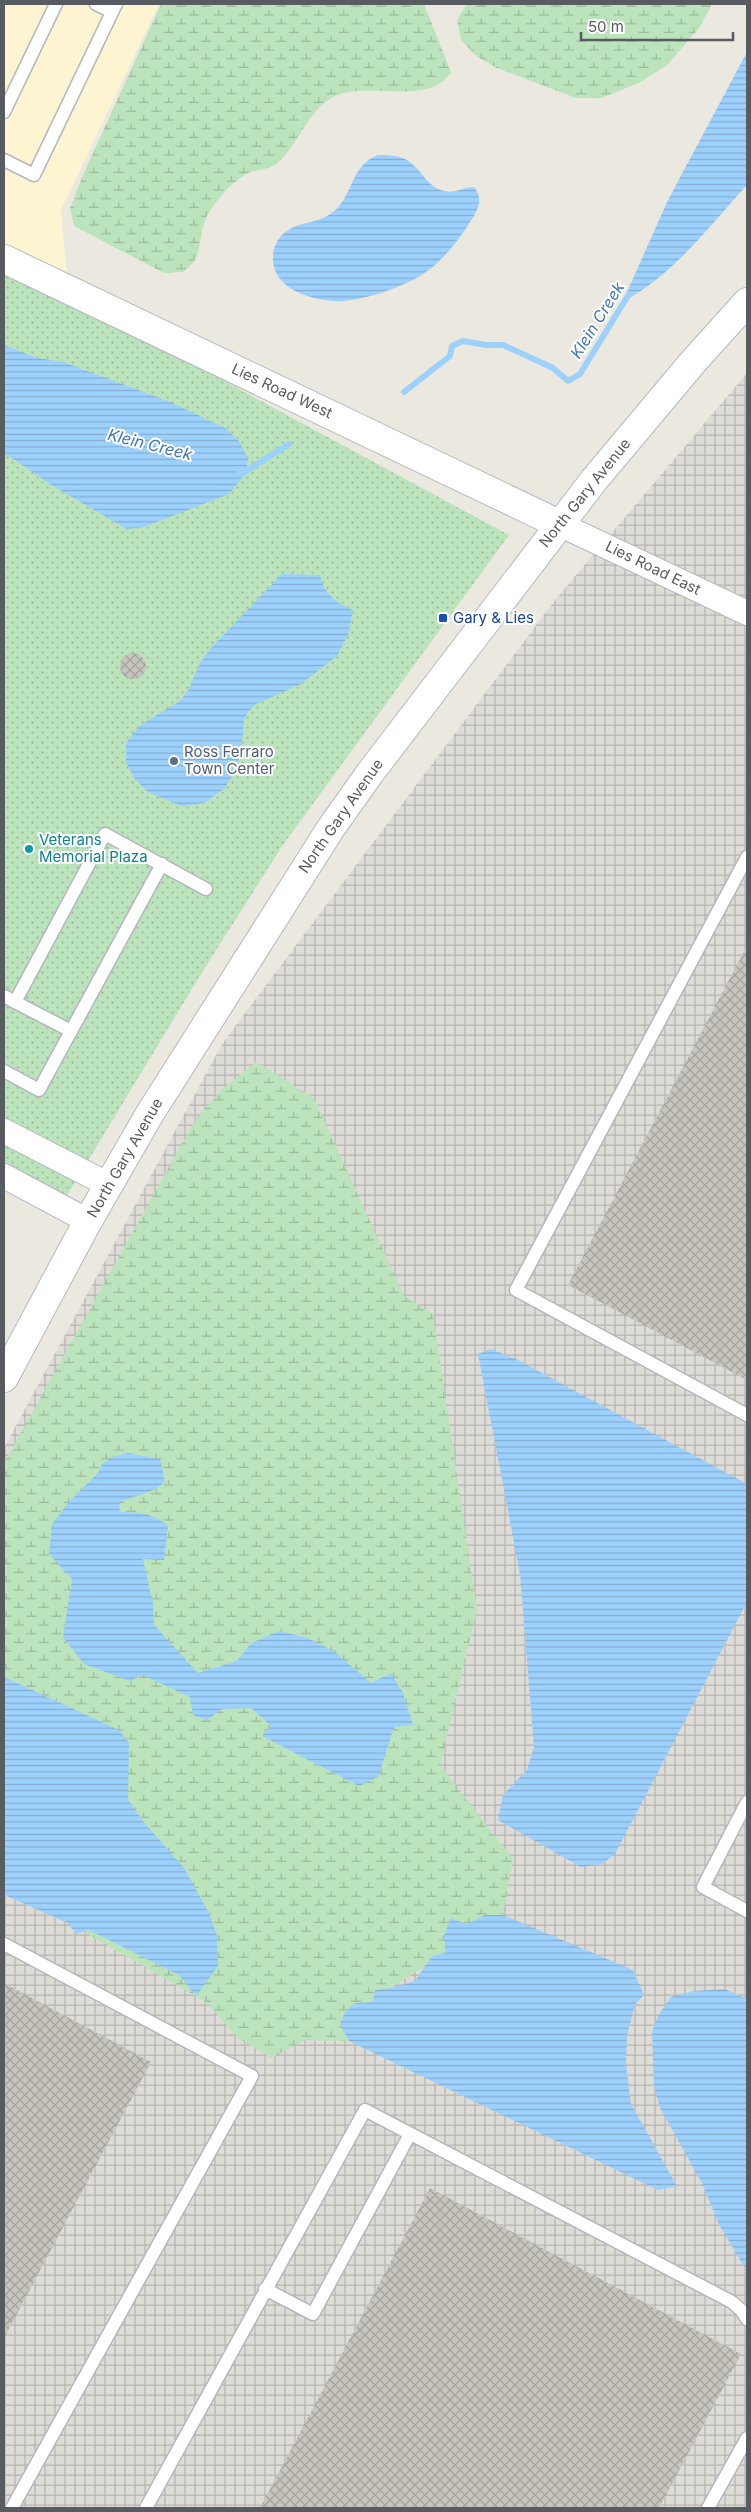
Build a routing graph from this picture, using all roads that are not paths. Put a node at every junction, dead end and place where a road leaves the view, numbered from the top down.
1 (56, 4) edge
2 (96, 4) edge
3 (114, 8) edge
4 (4, 112) edge
5 (4, 160) edge
6 (4, 259) edge
7 (747, 302) edge
8 (560, 524) junction
9 (747, 613) edge
10 (747, 857) edge
11 (162, 864) junction
12 (206, 889) dead end
13 (4, 996) edge
14 (15, 1002) junction
15 (71, 1031) junction
16 (4, 1071) edge
17 (4, 1131) edge
18 (4, 1176) edge
19 (109, 1185) junction
20 (88, 1221) junction
21 (4, 1378) edge
22 (747, 1415) edge
23 (747, 1802) edge
24 (747, 1911) edge
25 (4, 1944) edge
26 (410, 2134) junction
27 (265, 2289) junction
28 (747, 2319) edge
29 (747, 2438) edge
30 (12, 2508) edge
31 (146, 2508) edge
32 (708, 2508) edge

1 - 4 lane
2 - 3 lane
3 - 5 lane
6 - 8 street, Lies Road West
7 - 8 street, North Gary Avenue
8 - 9 street, Lies Road East
8 - 19 street, North Gary Avenue
10 - 22 lane
11 - 12 lane
11 - 14 lane
11 - 15 lane
13 - 14 lane
14 - 15 lane
15 - 16 lane
17 - 19 street
18 - 20 street
19 - 20 street, North Gary Avenue
20 - 21 street, North Gary Avenue
23 - 24 lane
25 - 30 lane
26 - 27 lane
26 - 27 lane
26 - 28 lane
27 - 31 lane
29 - 32 lane

